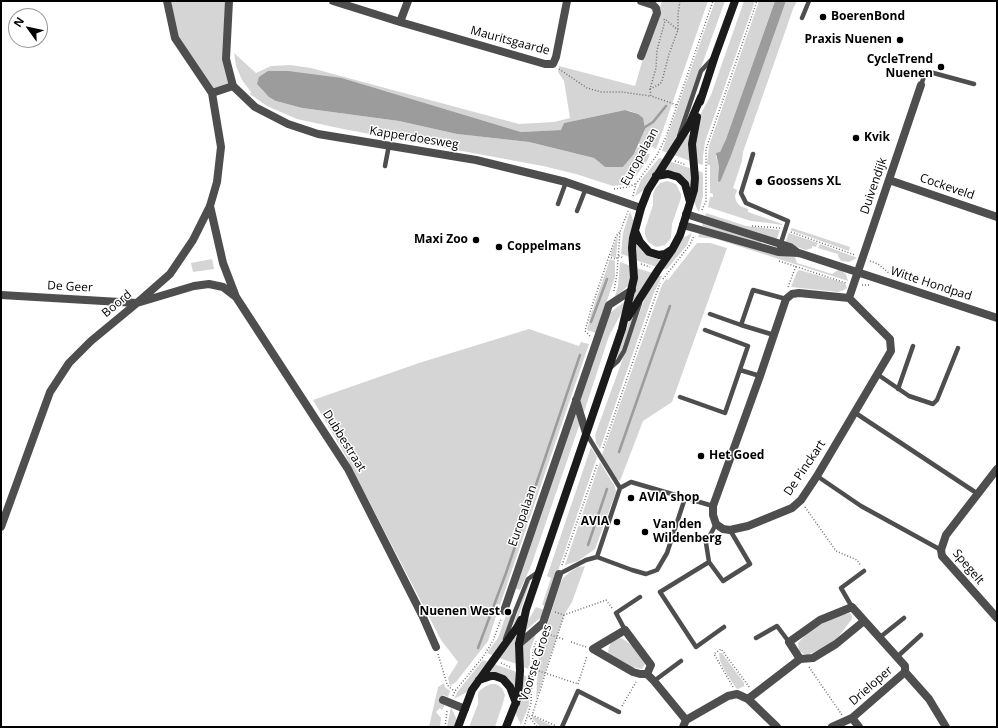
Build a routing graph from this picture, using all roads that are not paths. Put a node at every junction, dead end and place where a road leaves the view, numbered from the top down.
1 (167, 1) edge
2 (229, 1) edge
3 (333, 1) edge
4 (408, 1) edge
5 (567, 1) edge
6 (641, 1) edge
7 (735, 1) edge
8 (809, 1) edge
9 (802, 18) dead end
10 (400, 22) junction
11 (641, 56) dead end
12 (715, 56) junction
13 (974, 84) dead end
14 (921, 85) joint
15 (233, 86) junction
16 (212, 93) junction
17 (701, 97) junction
18 (678, 141) junction
19 (389, 145) junction
20 (753, 154) dead end
21 (385, 166) dead end
22 (656, 176) junction
23 (889, 180) junction
24 (566, 182) junction
25 (586, 188) junction
26 (690, 203) junction
27 (558, 204) dead end
28 (210, 206) junction
29 (641, 208) junction
30 (577, 211) dead end
31 (686, 214) junction
32 (997, 217) edge
33 (683, 224) junction
34 (635, 231) junction
35 (779, 248) junction
36 (672, 250) junction
37 (857, 273) junction
38 (632, 290) junction
39 (643, 293) junction
40 (1, 295) edge
41 (236, 298) junction
42 (849, 298) junction
43 (786, 299) junction
44 (137, 303) junction
45 (710, 314) dead end
46 (997, 318) edge
47 (741, 325) junction
48 (622, 329) junction
49 (705, 330) dead end
50 (774, 335) junction
51 (913, 346) dead end
52 (958, 348) dead end
53 (608, 370) junction
54 (740, 370) junction
55 (877, 374) junction
56 (760, 376) junction
57 (898, 389) junction
58 (680, 397) dead end
59 (576, 400) junction
60 (854, 412) junction
61 (586, 433) junction
62 (997, 469) edge
63 (817, 476) junction
64 (620, 488) junction
65 (978, 494) junction
66 (685, 498) junction
67 (713, 506) junction
68 (716, 524) junction
69 (1, 527) edge
70 (730, 530) junction
71 (941, 550) junction
72 (597, 557) junction
73 (709, 562) junction
74 (539, 571) junction
75 (864, 571) road end
76 (559, 574) joint
77 (640, 597) dead end
78 (852, 607) junction
79 (526, 610) junction
80 (504, 611) road end
81 (904, 618) dead end
82 (997, 618) edge
83 (864, 621) junction
84 (724, 627) dead end
85 (625, 630) junction
86 (921, 635) dead end
87 (756, 638) dead end
88 (879, 638) junction
89 (789, 642) junction
90 (518, 644) junction
91 (436, 647) road end
92 (503, 648) junction
93 (897, 657) junction
94 (800, 659) junction
95 (681, 661) dead end
96 (905, 672) junction
97 (643, 674) junction
98 (479, 680) junction
99 (654, 681) junction
100 (751, 697) junction
101 (447, 701) road end
102 (516, 703) junction
103 (465, 709) junction
104 (619, 712) road end
105 (848, 719) junction
106 (684, 723) edge
107 (507, 725) edge
108 (458, 727) edge
109 (516, 727) edge
110 (562, 727) edge
111 (777, 727) edge
112 (832, 727) edge
113 (858, 727) edge
114 (946, 727) edge

1 - 16 street
2 - 15 street
3 - 10 street, Mauritsgaarde
4 - 10 street
5 - 10 street, Mauritsgaarde
6 - 11 street
7 - 12 main road, Europalaan
8 - 9 lane
12 - 17 main road, Europalaan
12 - 18 lane, Europalaan
13 - 14 lane
14 - 23 street, Duivendijk
15 - 16 street
15 - 19 street, Kapperdoesweg
16 - 28 street, Boord
17 - 18 main road, Europalaan
17 - 26 main road, Europalaan
18 - 22 main road, Europalaan
19 - 21 lane
19 - 24 street, Kapperdoesweg
20 - 35 lane
22 - 26 main road
22 - 29 main road
23 - 32 street, Cockeveld
23 - 37 street, Duivendijk
24 - 25 street, Kapperdoesweg
24 - 27 lane
25 - 29 street, Kapperdoesweg
25 - 30 lane
26 - 31 main road
28 - 41 street, Dubbestraat
28 - 44 street, Boord
29 - 34 main road
31 - 33 main road
31 - 35 street
33 - 35 street
33 - 36 main road
34 - 36 main road
34 - 38 main road
35 - 37 street
36 - 39 main road
37 - 42 street
37 - 46 street, Witte Hondpad
38 - 48 main road
38 - 59 street, Europalaan
39 - 48 main road
39 - 53 lane
40 - 44 street, De Geer
41 - 44 street
41 - 91 street, Dubbestraat
42 - 43 street
42 - 55 street, De Pinckart
43 - 47 lane
43 - 50 street
44 - 69 street, Boord
45 - 47 lane
47 - 50 lane
48 - 53 main road
49 - 54 lane
50 - 56 street
51 - 57 lane
52 - 57 lane
53 - 61 main road
54 - 56 lane
54 - 58 lane
55 - 57 lane
55 - 60 street, De Pinckart
56 - 67 street
59 - 61 street
59 - 80 street, Europalaan
60 - 63 street, De Pinckart
60 - 65 lane
61 - 64 lane
61 - 74 main road
62 - 65 street, Spegelt
63 - 70 street, De Pinckart
63 - 71 lane
64 - 66 lane
64 - 72 lane
65 - 71 street, Spegelt
66 - 67 lane
66 - 72 lane
67 - 68 street
68 - 70 street
68 - 73 lane
70 - 73 lane
71 - 82 street, Spegelt
72 - 76 lane
73 - 84 lane
74 - 79 main road
74 - 92 lane
75 - 78 lane
76 - 90 street, Voorste Groes
77 - 85 lane
78 - 83 street, Drieloper
78 - 89 street
79 - 90 main road
79 - 92 main road
81 - 88 lane
83 - 88 street, Drieloper
83 - 94 street
85 - 97 street
85 - 97 street
86 - 93 lane
87 - 89 lane
88 - 93 street, Drieloper
89 - 94 street
90 - 102 main road
92 - 98 main road
93 - 96 street, Drieloper
94 - 100 street
95 - 99 lane
96 - 105 street, Drieloper
96 - 114 street, Drieloper
97 - 99 street
98 - 102 main road
98 - 103 main road
99 - 106 street
100 - 106 street
100 - 111 street
101 - 103 street
102 - 107 main road
103 - 108 main road
104 - 110 lane
105 - 112 street, Drieloper
105 - 113 street
107 - 109 main road

